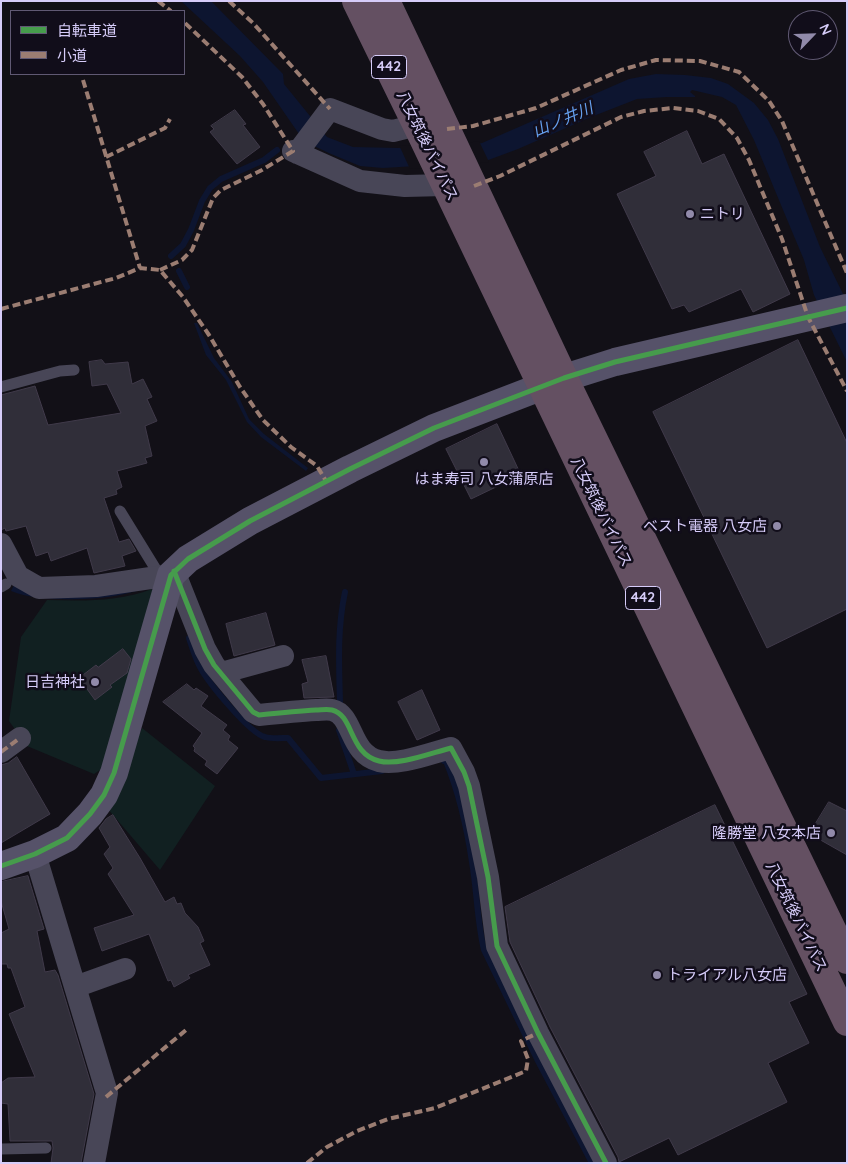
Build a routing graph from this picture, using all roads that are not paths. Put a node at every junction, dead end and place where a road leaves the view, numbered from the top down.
1 (356, 1) edge
2 (386, 1) edge
3 (419, 129) junction
4 (451, 177) junction
5 (847, 308) edge
6 (74, 370) dead end
7 (553, 382) junction
8 (1, 387) edge
9 (120, 511) dead end
10 (1, 544) edge
11 (168, 574) junction
12 (10, 581) edge
13 (283, 656) dead end
14 (221, 673) junction
15 (20, 738) dead end
16 (1, 752) edge
17 (35, 854) junction
18 (1, 866) edge
19 (847, 960) edge
20 (125, 969) dead end
21 (75, 987) junction
22 (847, 1022) edge
23 (46, 1148) dead end
24 (1, 1149) edge
25 (94, 1163) edge
26 (606, 1163) edge

1 - 3 highway, 八女筑後バイパス / 442
2 - 4 highway, 八女筑後バイパス / 442
3 - 4 highway, 八女筑後バイパス / 442
3 - 4 street
4 - 7 highway, 八女筑後バイパス / 442
5 - 7 street
6 - 8 lane
7 - 11 street
7 - 19 highway, 八女筑後バイパス / 442
7 - 22 highway, 八女筑後バイパス / 442
9 - 11 lane
10 - 12 street
11 - 12 street
11 - 14 street
11 - 17 street
13 - 14 street
14 - 26 street
15 - 16 street
17 - 18 street
17 - 21 street
20 - 21 street
21 - 25 street
23 - 24 lane

